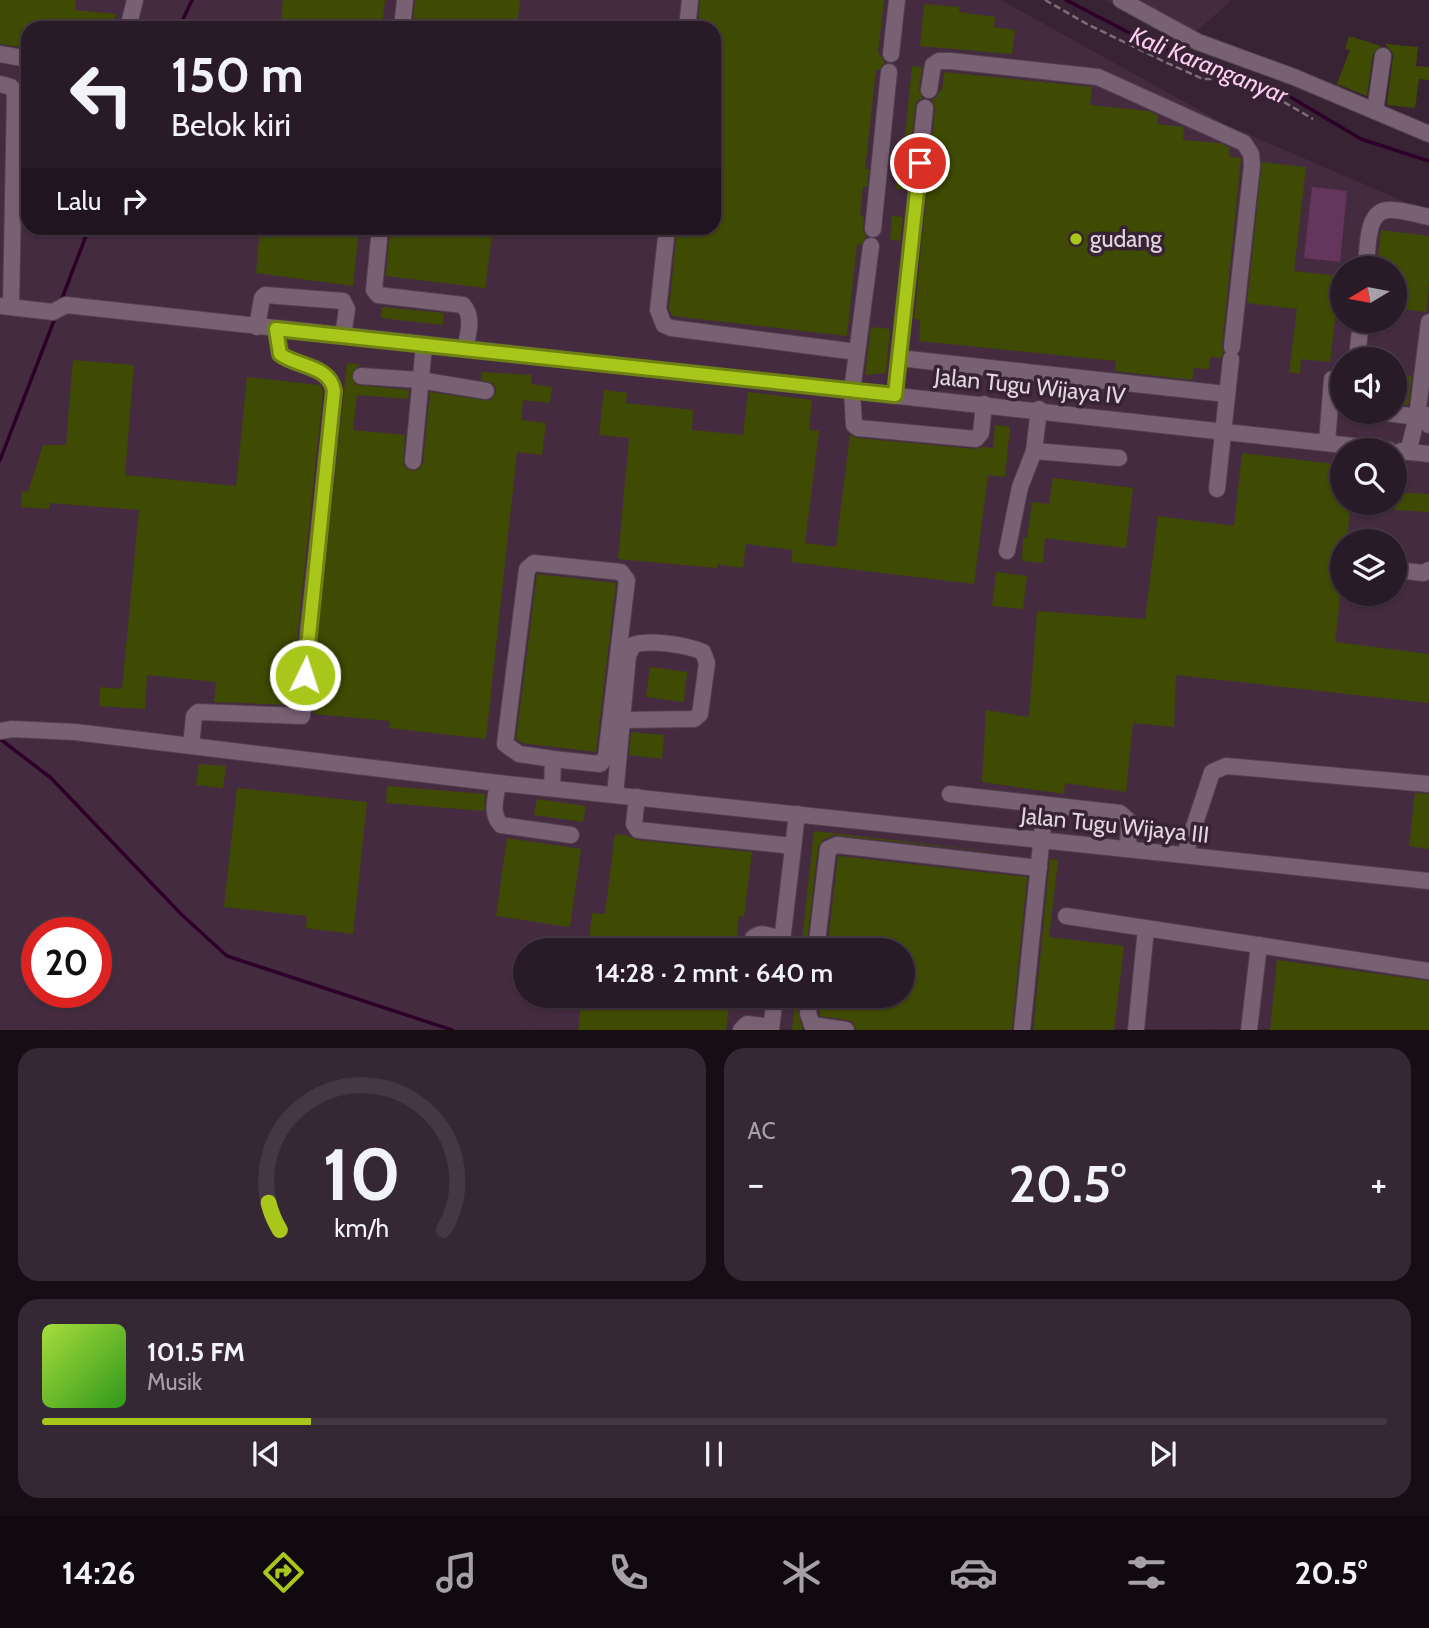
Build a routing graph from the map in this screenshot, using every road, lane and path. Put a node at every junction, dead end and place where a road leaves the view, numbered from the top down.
1 (135, 0) edge
2 (405, 0) edge
3 (690, 0) edge
4 (897, 0) edge
5 (1045, 0) edge
6 (1121, 0) edge
7 (130, 21) edge
8 (403, 21) edge
9 (688, 21) edge
10 (0, 54) edge
11 (891, 54) dead end
12 (1383, 56) dead end
13 (21, 58) edge
14 (889, 72) dead end
15 (0, 84) edge
16 (929, 90) dead end
17 (925, 108) dead end
18 (1375, 111) junction
19 (1313, 119) dead end
20 (1429, 134) edge
21 (1429, 217) edge
22 (873, 229) dead end
23 (379, 235) edge
24 (666, 235) edge
25 (871, 246) dead end
26 (1367, 256) edge
27 (6, 307) edge
28 (1429, 322) edge
29 (257, 327) junction
30 (276, 329) junction
31 (343, 336) junction
32 (424, 345) junction
33 (465, 349) junction
34 (856, 352) junction
35 (899, 358) junction
36 (361, 376) dead end
37 (420, 380) junction
38 (486, 391) dead end
39 (852, 391) junction
40 (1226, 394) junction
41 (895, 395) junction
42 (984, 404) junction
43 (1330, 404) edge
44 (1039, 410) junction
45 (1407, 416) edge
46 (1425, 419) edge
47 (1222, 430) junction
48 (1327, 442) junction
49 (1330, 442) edge
50 (1407, 444) edge
51 (1034, 451) junction
52 (1407, 452) edge
53 (1429, 454) edge
54 (1119, 458) dead end
55 (413, 461) dead end
56 (1217, 489) dead end
57 (1007, 551) dead end
58 (1429, 570) edge
59 (1407, 571) edge
60 (622, 720) junction
61 (6, 730) edge
62 (191, 746) junction
63 (553, 760) junction
64 (498, 783) junction
65 (1429, 784) edge
66 (552, 788) junction
67 (615, 794) junction
68 (950, 794) dead end
69 (637, 797) junction
70 (1045, 805) junction
71 (797, 814) junction
72 (571, 835) dead end
73 (1041, 840) junction
74 (793, 846) junction
75 (1128, 848) junction
76 (1185, 854) junction
77 (1039, 868) junction
78 (1429, 881) edge
79 (1066, 916) dead end
80 (1146, 928) junction
81 (753, 938) edge
82 (770, 938) edge
83 (782, 938) edge
84 (817, 938) edge
85 (1259, 945) junction
86 (1429, 971) edge
87 (774, 1008) edge
88 (809, 1008) edge
89 (771, 1028) edge
90 (741, 1030) edge
91 (846, 1030) edge
92 (1022, 1030) edge
93 (1136, 1030) edge
94 (1249, 1030) edge

1 - 7 street
2 - 8 street
3 - 9 street
4 - 11 street
5 - 19 path
6 - 18 street
10 - 13 street
12 - 18 street
14 - 22 street
15 - 27 street
16 - 40 street
17 - 35 street
18 - 20 street
21 - 26 street
23 - 33 street
24 - 34 street
25 - 34 street
27 - 29 street, Jalan Tugu Wijaya IV
28 - 46 street
29 - 30 street, Jalan Tugu Wijaya IV
29 - 31 street
30 - 31 street, Jalan Tugu Wijaya IV
30 - 62 street
31 - 32 street, Jalan Tugu Wijaya IV
32 - 33 street, Jalan Tugu Wijaya IV
32 - 37 street
33 - 39 street, Jalan Tugu Wijaya IV
34 - 39 street
35 - 40 street
35 - 41 street
36 - 37 street
37 - 38 street
37 - 55 street
39 - 41 street, Jalan Tugu Wijaya IV
39 - 42 street
40 - 47 street
41 - 42 street, Jalan Tugu Wijaya IV
42 - 44 street, Jalan Tugu Wijaya IV
43 - 48 street
44 - 47 street, Jalan Tugu Wijaya IV
44 - 51 street
45 - 46 street
46 - 50 street
47 - 48 street, Jalan Tugu Wijaya IV
47 - 56 street
48 - 49 street, Jalan Tugu Wijaya IV
51 - 54 street
51 - 57 street
52 - 53 street
58 - 59 street
60 - 60 street
60 - 67 street
61 - 62 street, Jalan Tugu Wijaya III
62 - 64 street, Jalan Tugu Wijaya III
63 - 63 street
63 - 66 street
64 - 66 street, Jalan Tugu Wijaya III
64 - 72 street
65 - 76 street
66 - 67 street, Jalan Tugu Wijaya III
67 - 69 street, Jalan Tugu Wijaya III
68 - 70 street
69 - 71 street, Jalan Tugu Wijaya III
69 - 74 street
70 - 73 street
70 - 75 street
71 - 73 street, Jalan Tugu Wijaya III
71 - 74 street
73 - 75 street, Jalan Tugu Wijaya III
73 - 77 street
74 - 83 street
75 - 76 street, Jalan Tugu Wijaya III
76 - 78 street, Jalan Tugu Wijaya III
77 - 84 street
77 - 92 street
79 - 80 street
80 - 85 street
80 - 93 street
81 - 82 street
85 - 86 street
85 - 94 street
87 - 89 street
88 - 91 street
89 - 90 street

